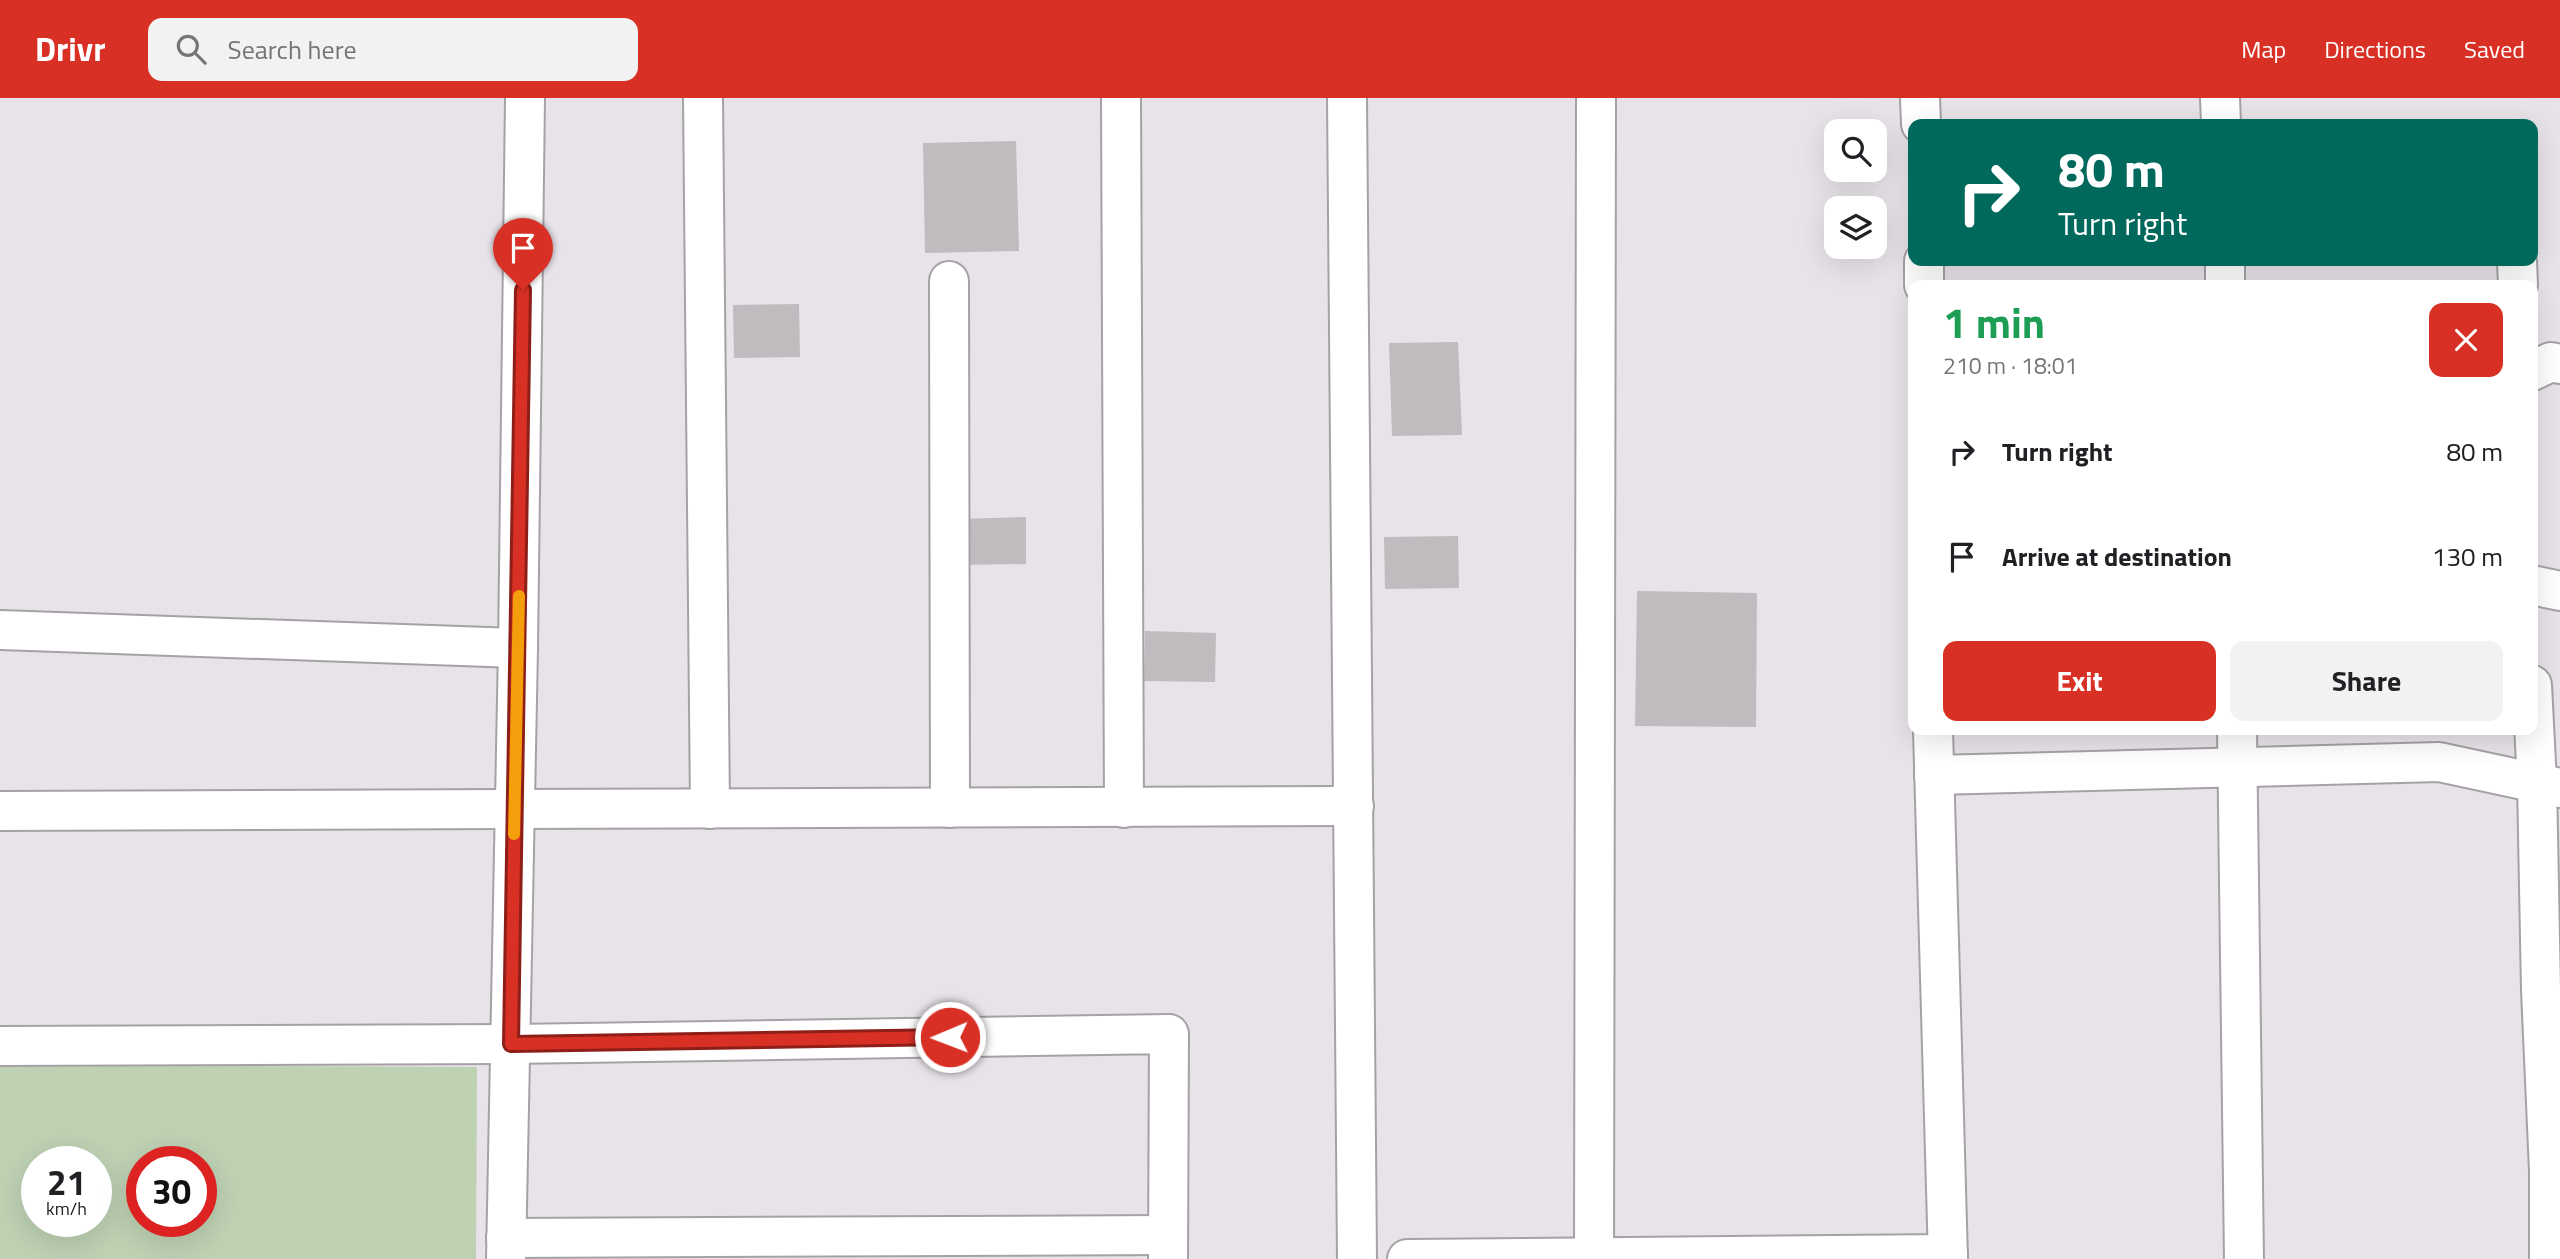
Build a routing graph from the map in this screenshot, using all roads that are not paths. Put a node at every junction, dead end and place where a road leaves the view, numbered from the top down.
1 (525, 98) edge
2 (703, 98) edge
3 (1121, 98) edge
4 (1347, 98) edge
5 (1596, 98) edge
6 (1920, 98) edge
7 (2220, 98) edge
8 (1921, 119) edge
9 (2221, 119) edge
10 (949, 281) dead end
11 (2560, 364) edge
12 (2538, 367) edge
13 (2538, 586) edge
14 (2560, 591) edge
15 (0, 630) edge
16 (519, 648) junction
17 (2538, 721) edge
18 (1933, 735) edge
19 (2237, 735) edge
20 (2238, 767) junction
21 (1934, 775) junction
22 (2549, 786) edge
23 (1353, 806) junction
24 (1124, 807) junction
25 (950, 808) junction
26 (710, 809) junction
27 (515, 810) junction
28 (0, 811) edge
29 (2550, 990) edge
30 (511, 1044) junction
31 (0, 1046) edge
32 (2555, 1172) edge
33 (1168, 1247) edge
34 (506, 1248) edge
35 (931, 1248) edge
36 (1948, 1256) edge
37 (1594, 1257) junction
38 (1357, 1259) edge
39 (1407, 1259) edge
40 (2244, 1259) edge
41 (2549, 1259) edge

1 - 16 street
2 - 26 street
3 - 24 street
4 - 23 street
5 - 37 street
6 - 8 street
7 - 9 street
10 - 25 street
11 - 12 street
13 - 14 street
15 - 16 street
16 - 27 street
17 - 22 street
18 - 21 street
19 - 20 street
20 - 21 street
20 - 22 street
20 - 40 street
21 - 36 street
22 - 29 street
23 - 24 street
23 - 38 street
24 - 25 street
25 - 26 street
26 - 27 street
27 - 28 street
27 - 30 street
29 - 32 street
30 - 31 street
30 - 33 street
30 - 34 street
32 - 41 street
33 - 35 street
34 - 35 street
36 - 37 street
37 - 39 street

